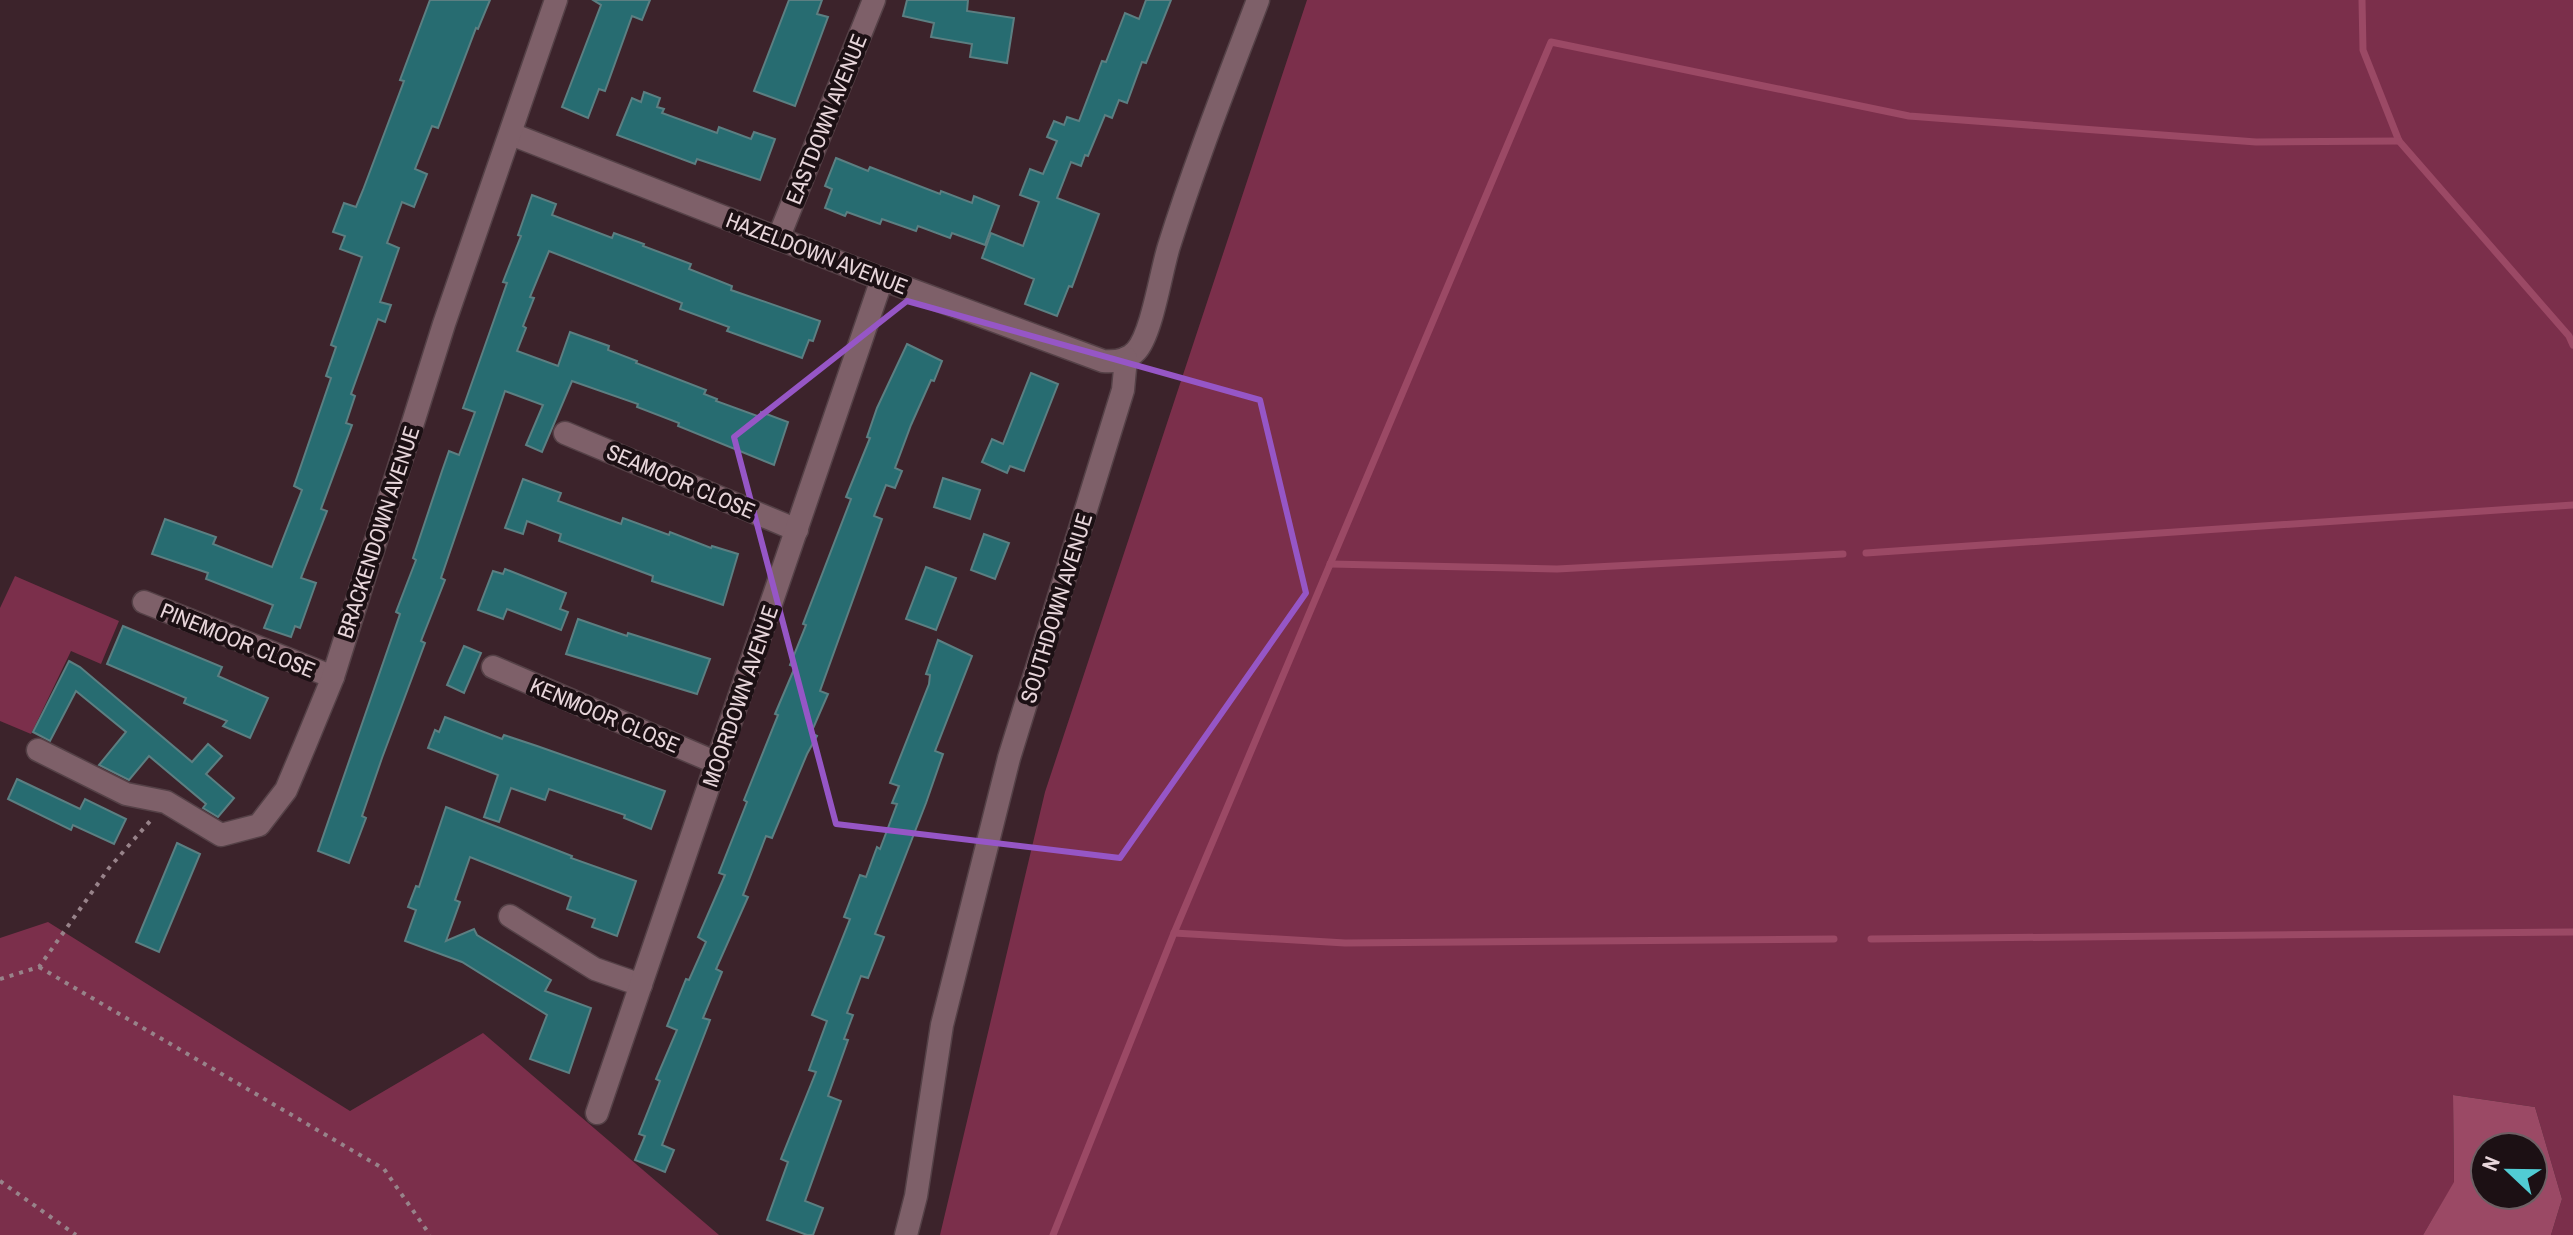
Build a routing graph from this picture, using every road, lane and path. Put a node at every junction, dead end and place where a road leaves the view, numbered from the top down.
1 (556, 0) edge
2 (874, 0) edge
3 (1258, 0) edge
4 (511, 134) junction
5 (778, 239) junction
6 (882, 279) junction
7 (1126, 358) junction
8 (565, 433) dead end
9 (797, 530) junction
10 (144, 602) dead end
11 (493, 667) dead end
12 (333, 677) junction
13 (38, 750) dead end
14 (717, 763) junction
15 (166, 802) junction
16 (510, 916) dead end
17 (39, 967) junction
18 (0, 979) edge
19 (641, 985) junction
20 (597, 1113) dead end
21 (0, 1181) edge
22 (76, 1235) edge
23 (430, 1235) edge
24 (906, 1235) edge

1 - 4 street, BRACKENDOWN AVENUE
2 - 5 street, EASTDOWN AVENUE
3 - 7 street, SOUTHDOWN AVENUE
4 - 5 street, HAZELDOWN AVENUE
4 - 12 street, BRACKENDOWN AVENUE
5 - 6 street, HAZELDOWN AVENUE
6 - 7 street, HAZELDOWN AVENUE
6 - 9 street, MOORDOWN AVENUE
7 - 24 street, SOUTHDOWN AVENUE
8 - 9 street, SEAMOOR CLOSE
9 - 14 street, MOORDOWN AVENUE
10 - 12 street, PINEMOOR CLOSE
11 - 14 street, KENMOOR CLOSE
12 - 15 street, BRACKENDOWN AVENUE
13 - 15 street, BRACKENDOWN AVENUE
14 - 19 street, MOORDOWN AVENUE
15 - 17 path
16 - 19 street
17 - 18 path
17 - 23 path
19 - 20 street, MOORDOWN AVENUE
21 - 22 path

